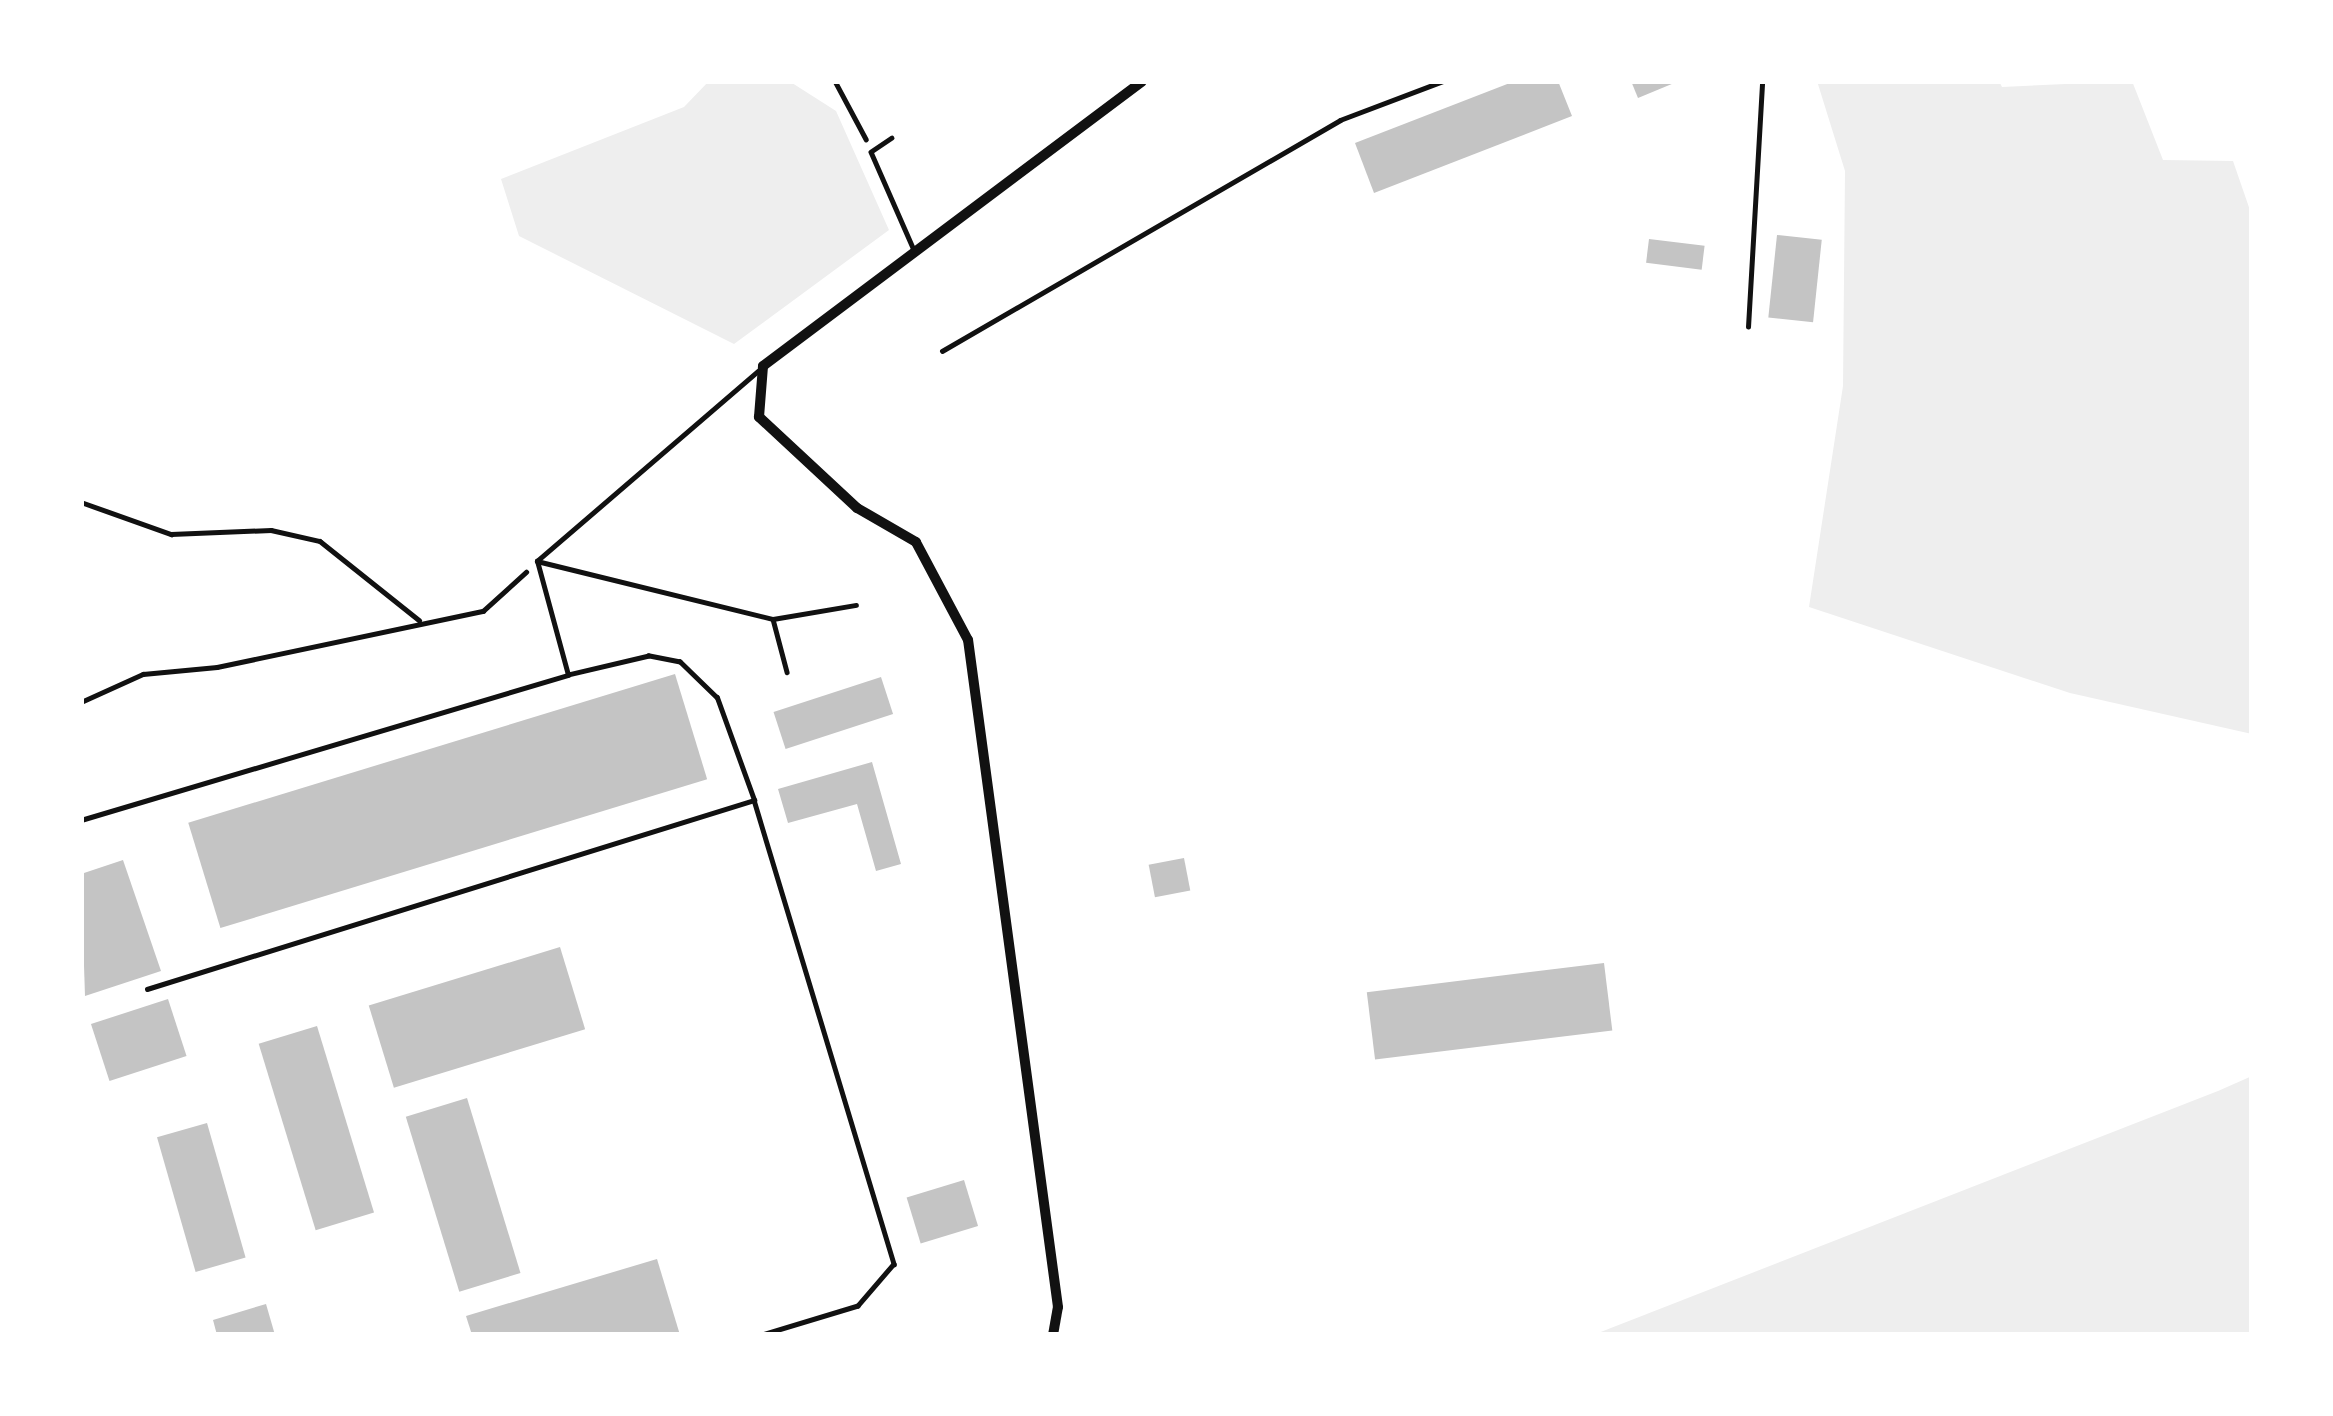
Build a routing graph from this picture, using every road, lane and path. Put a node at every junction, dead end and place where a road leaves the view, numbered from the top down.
1 (835, 81) edge
2 (1142, 81) edge
3 (1443, 81) edge
4 (1762, 81) edge
5 (892, 138) dead end
6 (871, 152) junction
7 (915, 252) junction
8 (1748, 327) dead end
9 (942, 351) dead end
10 (763, 366) junction
11 (81, 502) edge
12 (537, 561) junction
13 (856, 605) dead end
14 (773, 619) junction
15 (420, 620) junction
16 (787, 672) dead end
17 (568, 675) junction
18 (81, 702) edge
19 (754, 800) junction
20 (81, 820) edge
21 (147, 989) dead end
22 (762, 1335) edge
23 (1053, 1335) edge

1 - 6 path
2 - 7 street
3 - 9 lane
4 - 8 lane
5 - 6 lane
6 - 7 lane
7 - 10 street
10 - 12 lane
10 - 23 street
11 - 15 path
12 - 14 lane
12 - 15 path
12 - 17 lane
13 - 14 lane
14 - 16 lane
15 - 18 path
17 - 19 lane
17 - 20 lane
19 - 21 lane
19 - 22 lane

